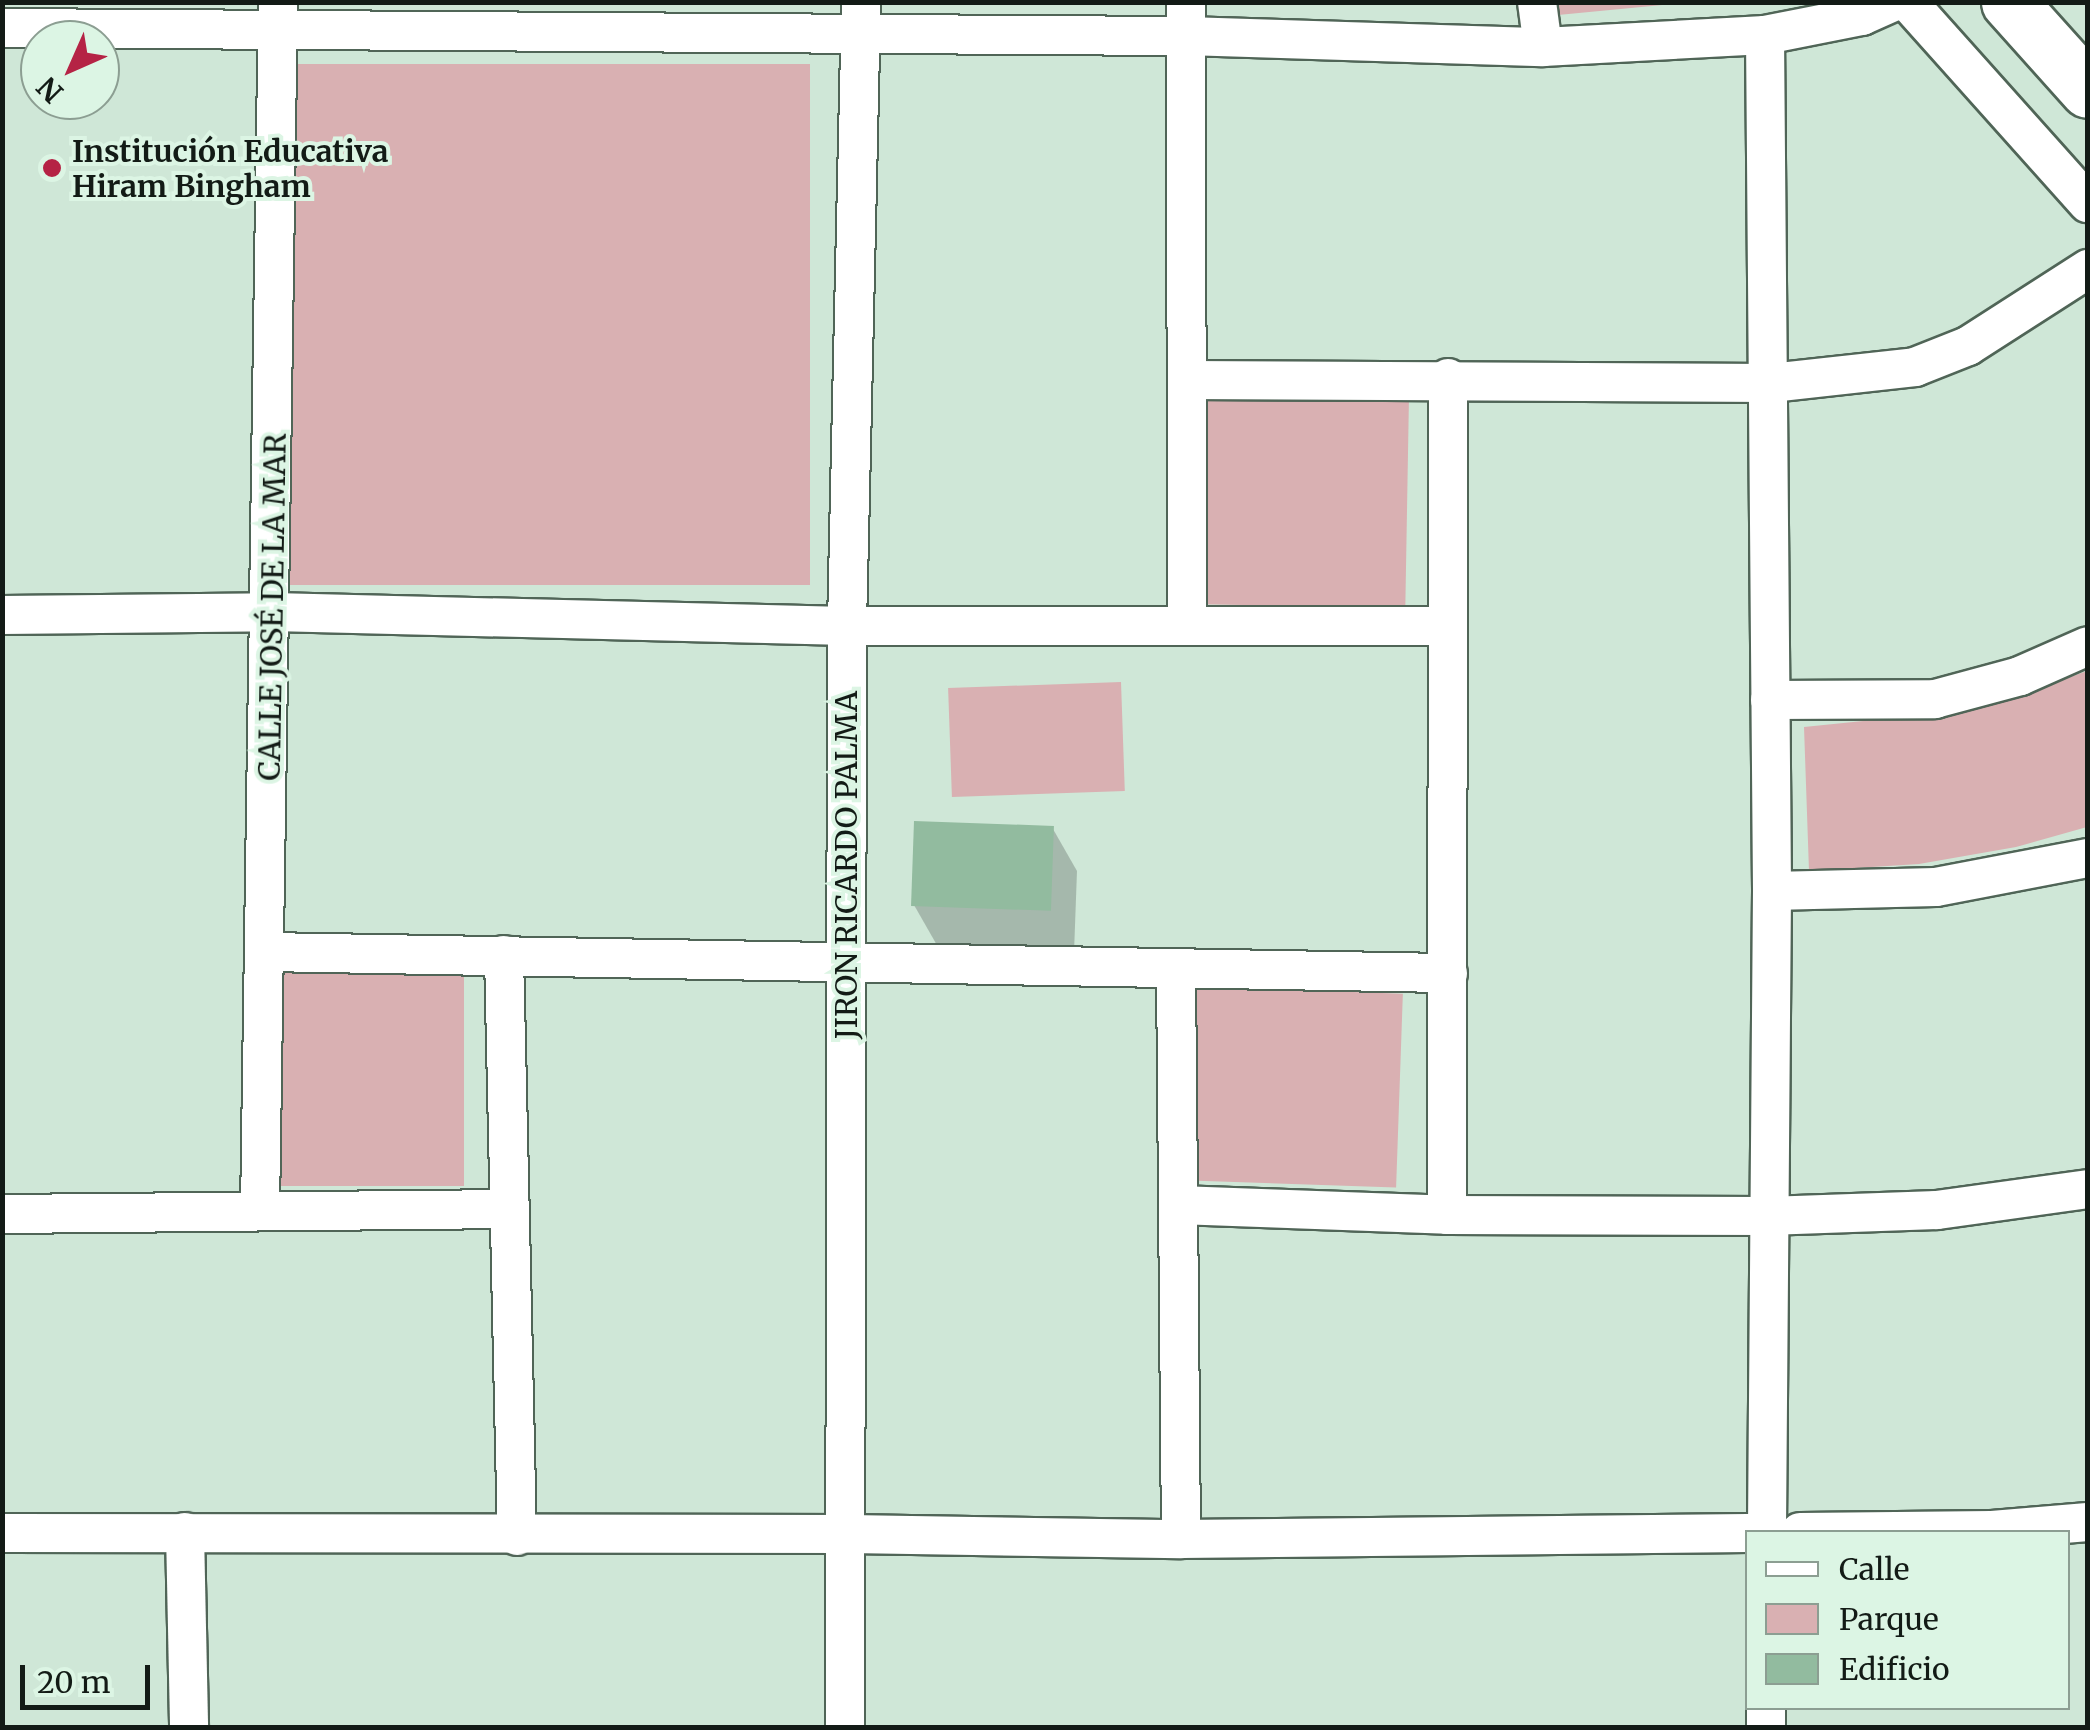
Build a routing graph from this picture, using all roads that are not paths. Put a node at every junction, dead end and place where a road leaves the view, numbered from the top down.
1 (1537, 2) edge
2 (1894, 2) edge
3 (1908, 2) edge
4 (2009, 2) edge
5 (278, 16) edge
6 (861, 18) edge
7 (1186, 19) edge
8 (2, 28) edge
9 (1765, 35) junction
10 (1543, 48) junction
11 (2088, 90) edge
12 (2088, 203) edge
13 (2088, 269) edge
14 (1448, 378) junction
15 (1188, 380) junction
16 (1771, 383) junction
17 (273, 612) junction
18 (2, 615) edge
19 (847, 626) junction
20 (1188, 626) junction
21 (1448, 626) junction
22 (2088, 646) edge
23 (1770, 700) junction
24 (2088, 858) edge
25 (1772, 891) junction
26 (266, 952) junction
27 (504, 955) junction
28 (846, 962) junction
29 (1176, 968) junction
30 (1448, 973) junction
31 (2088, 1189) edge
32 (1178, 1205) junction
33 (510, 1209) junction
34 (260, 1211) junction
35 (2, 1214) edge
36 (1447, 1215) junction
37 (1767, 1216) junction
38 (2088, 1522) edge
39 (1766, 1530) edge
40 (1992, 1530) edge
41 (185, 1532) junction
42 (2, 1533) edge
43 (1745, 1533) edge
44 (848, 1534) junction
45 (517, 1536) junction
46 (1180, 1539) junction
47 (189, 1728) edge
48 (845, 1728) edge

1 - 10 street
2 - 9 street
3 - 12 street
4 - 11 highway
5 - 6 street
5 - 8 street
5 - 17 street, CALLE JOSÉ DE LA MAR
6 - 7 street
6 - 19 street, JIRON RICARDO PALMA
7 - 10 street
7 - 15 street
9 - 10 street
9 - 16 street
13 - 16 street
14 - 15 street
14 - 16 street
14 - 21 street
15 - 20 street
16 - 23 street
17 - 18 street
17 - 19 street
17 - 26 street, CALLE JOSÉ DE LA MAR
19 - 20 street
19 - 28 street, JIRON RICARDO PALMA
20 - 21 street
21 - 30 street
22 - 23 street
23 - 25 street
24 - 25 street
25 - 37 street
26 - 27 street
26 - 34 street, CALLE JOSÉ DE LA MAR
27 - 28 street
27 - 33 street
28 - 29 street
28 - 44 street, JIRON RICARDO PALMA
29 - 30 street
29 - 32 street
30 - 36 street
31 - 37 street
32 - 36 street
32 - 46 street
33 - 34 street
33 - 45 street
34 - 35 street
36 - 37 street
37 - 39 street
38 - 40 street
41 - 42 street
41 - 45 street
41 - 47 street
43 - 46 street
44 - 45 street
44 - 46 street
44 - 48 street, JIRON RICARDO PALMA

